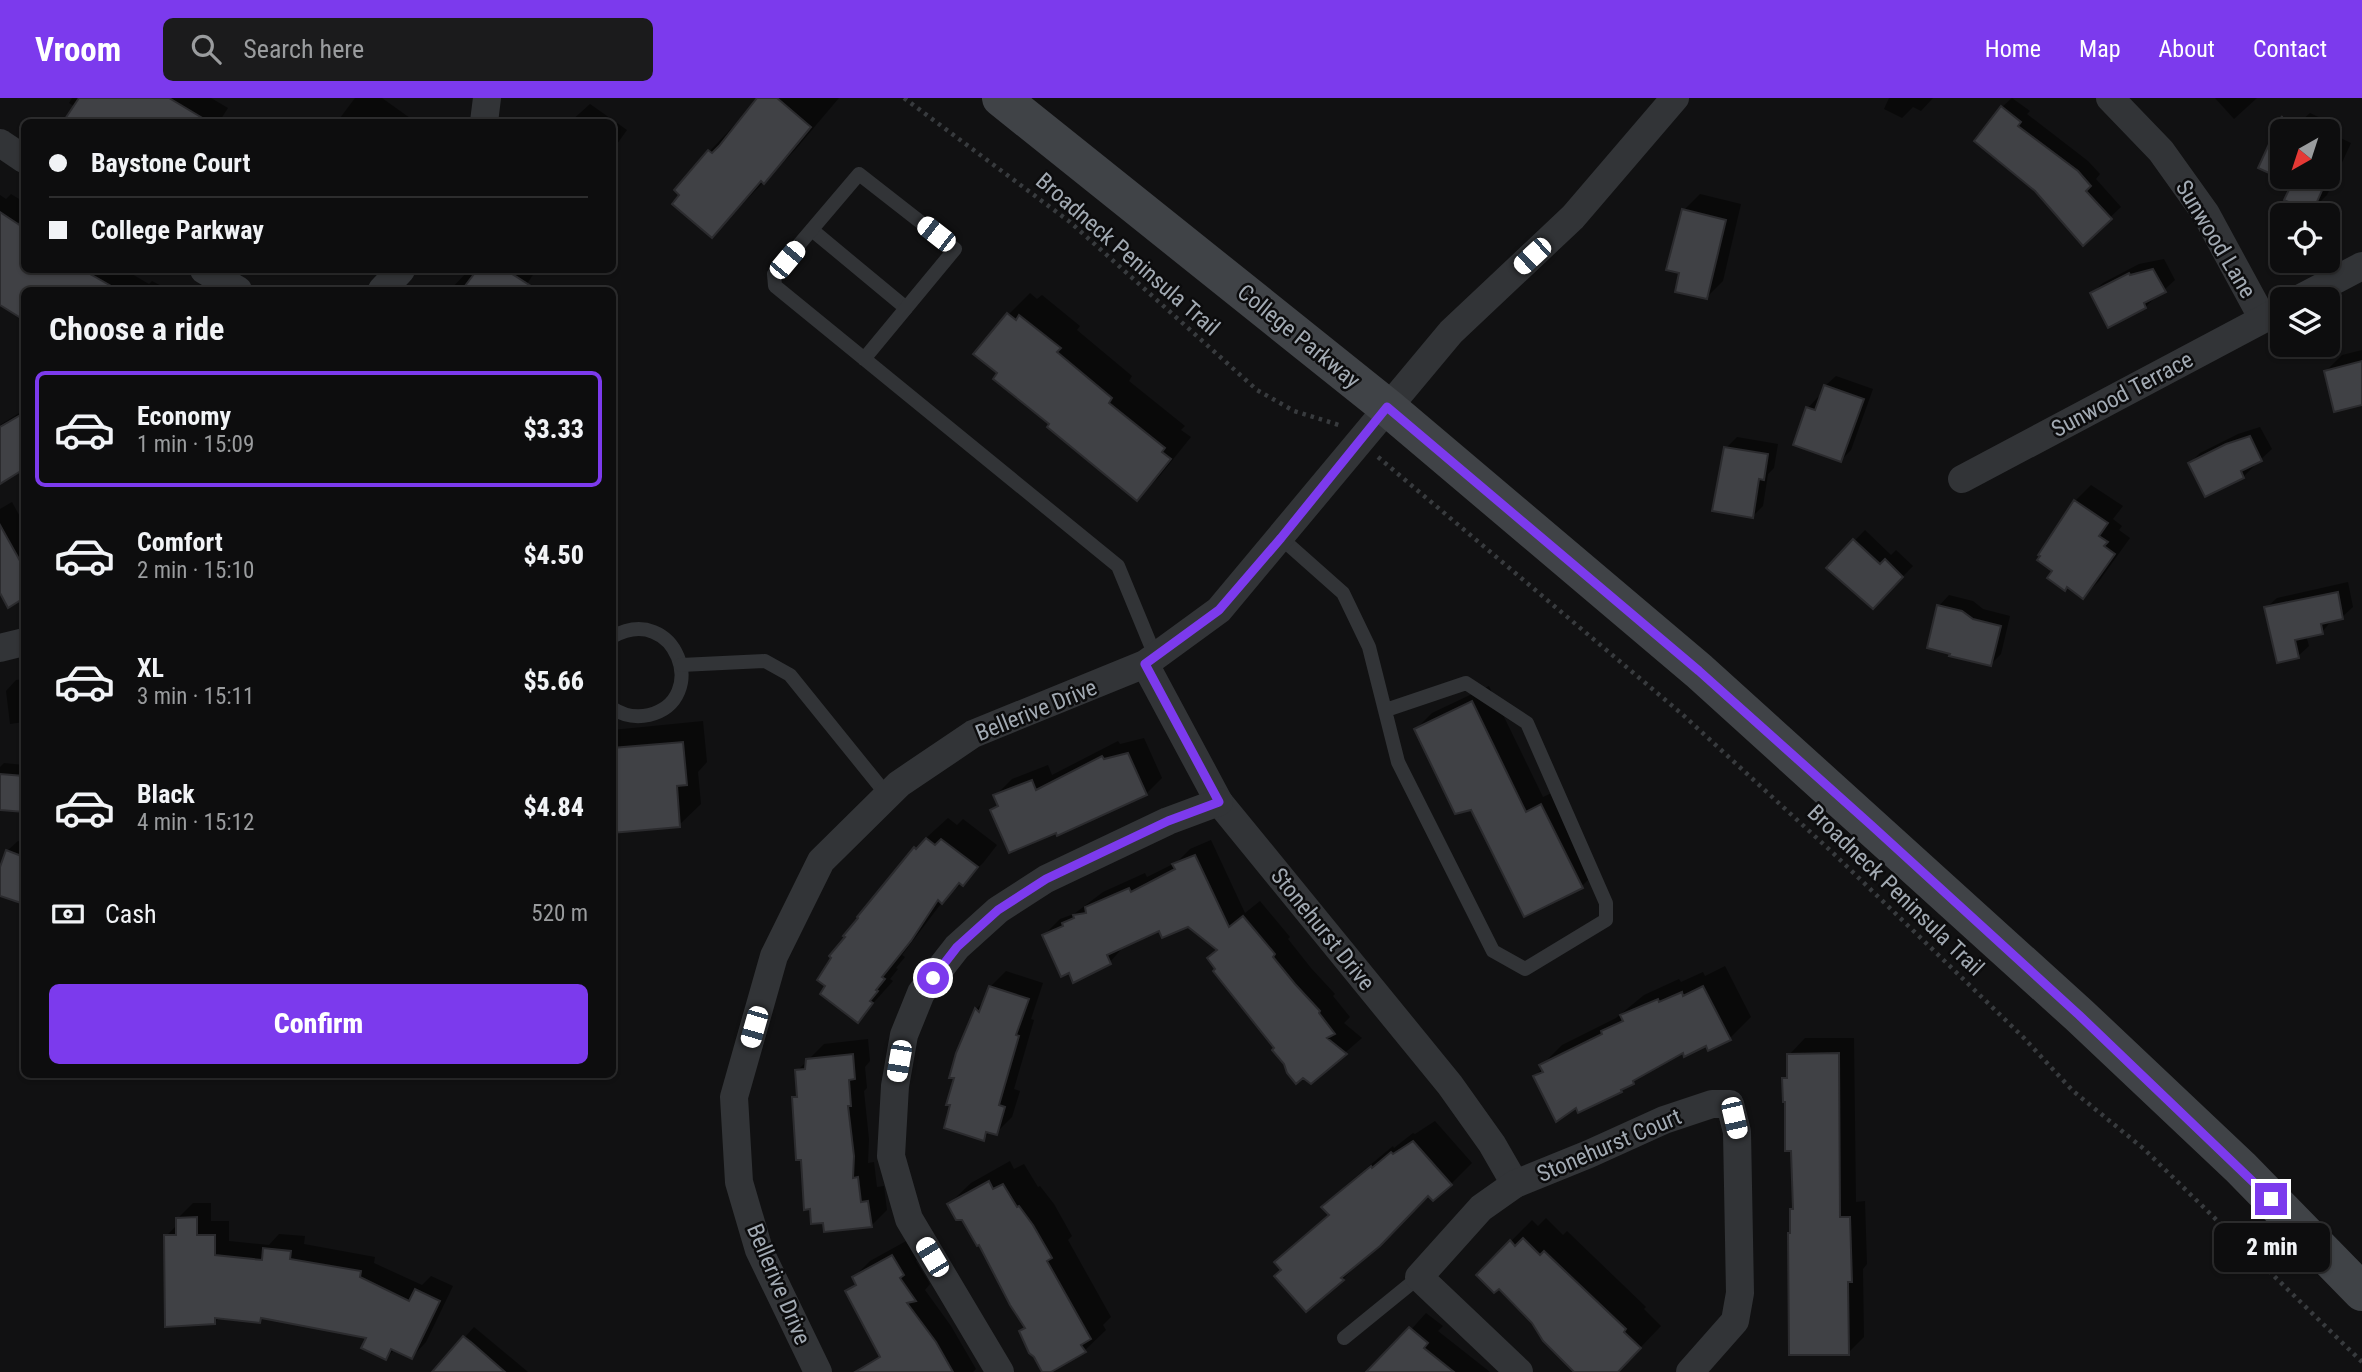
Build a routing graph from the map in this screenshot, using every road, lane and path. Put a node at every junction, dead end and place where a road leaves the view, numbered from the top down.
1 (487, 98) edge
2 (904, 98) edge
3 (1001, 98) edge
4 (1675, 98) edge
5 (2110, 98) edge
6 (484, 119) edge
7 (0, 144) edge
8 (21, 157) edge
9 (812, 230) junction
10 (2362, 266) edge
11 (209, 273) edge
12 (398, 273) edge
13 (233, 287) edge
14 (385, 287) edge
15 (2323, 287) edge
16 (906, 308) junction
17 (2270, 311) edge
18 (2270, 315) edge
19 (864, 359) junction
20 (1387, 407) junction
21 (1335, 422) dead end
22 (1387, 464) dead end
23 (1962, 479) dead end
24 (1281, 538) junction
25 (616, 635) edge
26 (21, 643) edge
27 (0, 648) edge
28 (1151, 661) junction
29 (681, 665) junction
30 (616, 710) edge
31 (1386, 710) junction
32 (887, 795) junction
33 (1219, 802) junction
34 (1515, 1184) junction
35 (1419, 1277) junction
36 (2362, 1292) edge
37 (1344, 1338) dead end
38 (2362, 1362) edge
39 (818, 1372) edge
40 (1000, 1372) edge
41 (1519, 1372) edge
42 (1690, 1372) edge

1 - 6 street
2 - 21 path, Broadneck Peninsula Trail
3 - 20 main road, College Parkway
4 - 20 street, Bellerive Drive
5 - 17 street, Sunwood Lane
7 - 8 street
9 - 16 lane
9 - 16 lane
9 - 19 lane
10 - 15 street
11 - 13 street
12 - 14 street
16 - 19 lane
18 - 23 street, Sunwood Terrace
19 - 28 lane
20 - 24 street, Bellerive Drive
20 - 36 main road, College Parkway
22 - 38 path, Broadneck Peninsula Trail
24 - 28 street, Bellerive Drive
24 - 31 lane
25 - 29 lane
26 - 27 street
28 - 32 street, Bellerive Drive
28 - 33 street, Stonehurst Drive
29 - 30 lane
29 - 32 lane
31 - 31 lane
32 - 39 street, Bellerive Drive
33 - 34 street, Stonehurst Drive
33 - 40 street
34 - 35 street, Stonehurst Court
34 - 42 street, Stonehurst Court
35 - 37 lane
35 - 41 street

